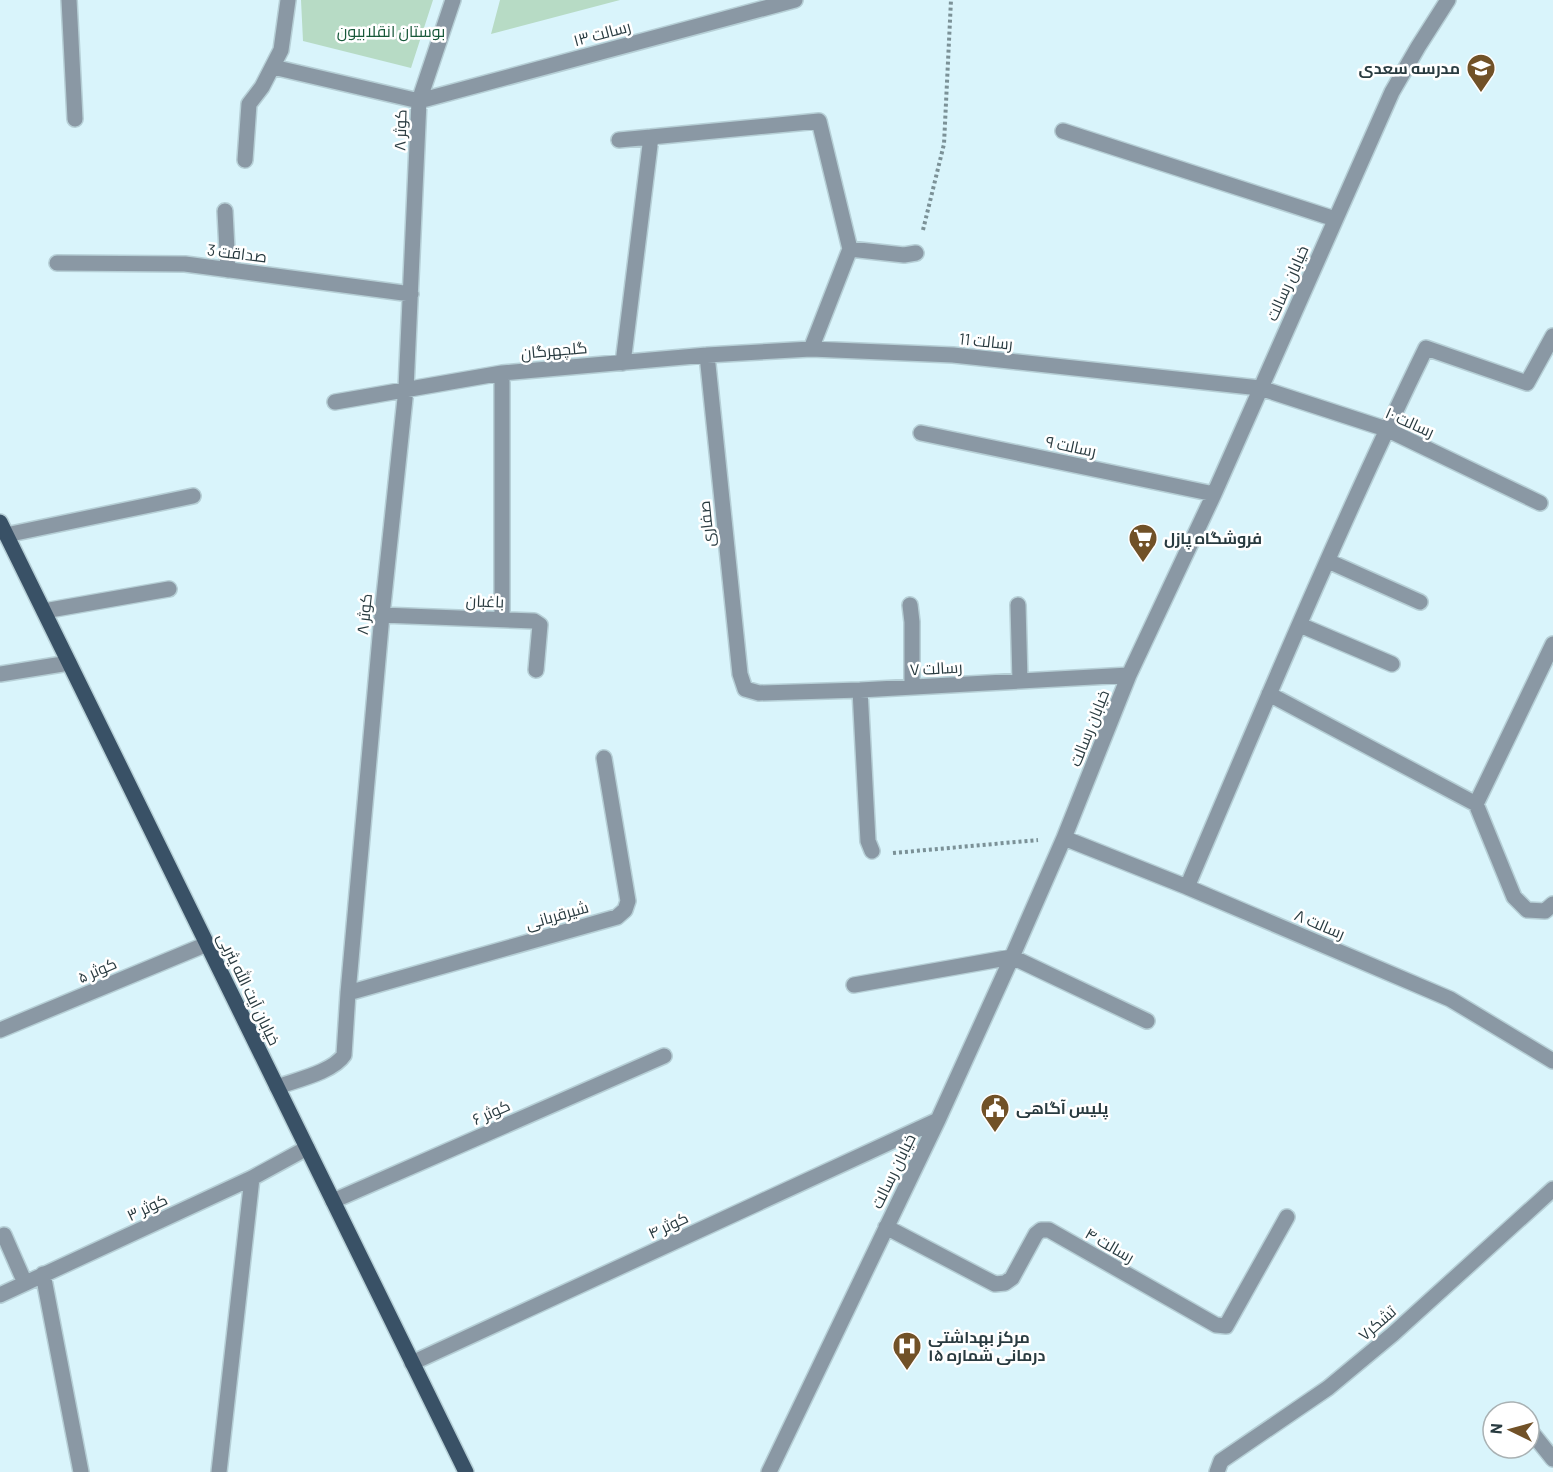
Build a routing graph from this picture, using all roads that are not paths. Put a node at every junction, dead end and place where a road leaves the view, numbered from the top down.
1 (69, 0) edge
2 (288, 0) edge
3 (453, 0) edge
4 (795, 0) edge
5 (1448, 0) edge
6 (273, 67) junction
7 (419, 101) junction
8 (75, 118) dead end
9 (1063, 130) dead end
10 (651, 137) junction
11 (619, 140) dead end
12 (245, 160) dead end
13 (225, 211) dead end
14 (1335, 219) junction
15 (850, 249) junction
16 (916, 253) road end
17 (57, 263) dead end
18 (228, 270) junction
19 (411, 294) junction
20 (1553, 336) edge
21 (812, 349) junction
22 (707, 355) junction
23 (623, 363) junction
24 (502, 373) junction
25 (406, 388) junction
26 (1260, 388) junction
27 (335, 402) dead end
28 (1386, 429) junction
29 (921, 433) dead end
30 (1214, 494) junction
31 (193, 496) dead end
32 (1540, 503) dead end
33 (3, 528) edge
34 (1328, 561) junction
35 (169, 589) dead end
36 (1420, 602) dead end
37 (910, 605) dead end
38 (1018, 605) dead end
39 (44, 611) junction
40 (382, 615) junction
41 (502, 620) junction
42 (1300, 626) junction
43 (1553, 644) edge
44 (69, 663) junction
45 (1392, 664) dead end
46 (536, 670) dead end
47 (0, 674) edge
48 (1129, 675) junction
49 (1020, 681) junction
50 (912, 687) junction
51 (745, 689) joint
52 (860, 690) junction
53 (1269, 694) junction
54 (604, 758) dead end
55 (1476, 804) junction
56 (1064, 838) junction
57 (872, 851) road end
58 (1187, 887) junction
59 (1553, 904) edge
60 (207, 944) junction
61 (1012, 957) junction
62 (854, 985) dead end
63 (348, 993) junction
64 (1147, 1021) dead end
65 (0, 1030) edge
66 (664, 1056) dead end
67 (1553, 1061) edge
68 (277, 1087) junction
69 (938, 1120) junction
70 (307, 1149) junction
71 (252, 1178) junction
72 (1553, 1189) edge
73 (333, 1200) junction
74 (1287, 1218) dead end
75 (886, 1227) junction
76 (4, 1235) dead end
77 (43, 1274) junction
78 (24, 1283) junction
79 (0, 1295) edge
80 (412, 1363) junction
81 (1541, 1444) edge
82 (1553, 1459) edge
83 (81, 1472) edge
84 (219, 1472) edge
85 (466, 1472) edge
86 (769, 1472) edge
87 (1217, 1472) edge

1 - 8 street
2 - 6 street
3 - 7 street, کوثر ۸
4 - 7 street, رسالت ۱۳
5 - 14 street, خیابان رسالت
6 - 7 street
6 - 12 street
7 - 19 street, کوثر ۸
9 - 14 street
10 - 11 street
10 - 15 street
10 - 23 street
13 - 18 street
14 - 26 street, خیابان رسالت
15 - 16 street
15 - 21 street
17 - 18 street, صداقت 3
18 - 19 street, صداقت 3
19 - 25 street, کوثر ۸
20 - 28 street
21 - 22 street, رسالت 11
21 - 26 street, رسالت 11
22 - 23 street, گلچهرگان
22 - 51 street, صفاری
23 - 24 street, گلچهرگان
24 - 25 street, گلچهرگان
24 - 41 street
25 - 27 street, گلچهرگان
25 - 40 street, کوثر ۸
26 - 28 street, رسالت ۱۰
26 - 30 street, خیابان رسالت
28 - 32 street, رسالت ۱۰
28 - 34 street
29 - 30 street, رسالت ۹
30 - 48 street, خیابان رسالت
31 - 33 street
33 - 39 main road, خیابان آیت الله یثربی
34 - 36 street
34 - 42 street
35 - 39 street
37 - 50 street
38 - 49 street
39 - 44 main road, خیابان آیت الله یثربی
40 - 41 street, باغبان
40 - 63 street, کوثر ۸
41 - 46 street, باغبان
42 - 45 street
42 - 53 street
43 - 55 street
44 - 47 street
44 - 60 main road, خیابان آیت الله یثربی
48 - 49 street, رسالت ۷
48 - 56 street, خیابان رسالت
49 - 50 street, رسالت ۷
50 - 52 street, رسالت ۷
51 - 52 street, رسالت ۷
52 - 57 street
53 - 55 street
53 - 58 street
54 - 63 street, شیرقربانی
55 - 59 street
56 - 58 street, رسالت ۸
56 - 61 street, خیابان رسالت
58 - 67 street, رسالت ۸
60 - 65 street, کوثر ۵
60 - 68 main road, خیابان آیت الله یثربی
61 - 62 street
61 - 64 street
61 - 69 street, خیابان رسالت
63 - 68 street, کوثر ۸
66 - 73 street, کوثر ۶
68 - 70 main road, خیابان آیت الله یثربی
69 - 75 street, خیابان رسالت
69 - 80 street, کوثر ۴
70 - 71 street, کوثر ۳
70 - 73 main road, خیابان آیت الله یثربی
71 - 77 street, کوثر ۳
71 - 84 street
72 - 87 street, تشکر۷
73 - 80 main road, خیابان آیت الله یثربی
74 - 75 street, رسالت ۴
75 - 86 street, خیابان رسالت
76 - 78 street
77 - 78 street, کوثر ۳
77 - 83 street
78 - 79 street, کوثر ۳
80 - 85 main road, خیابان آیت الله یثربی
81 - 82 street

